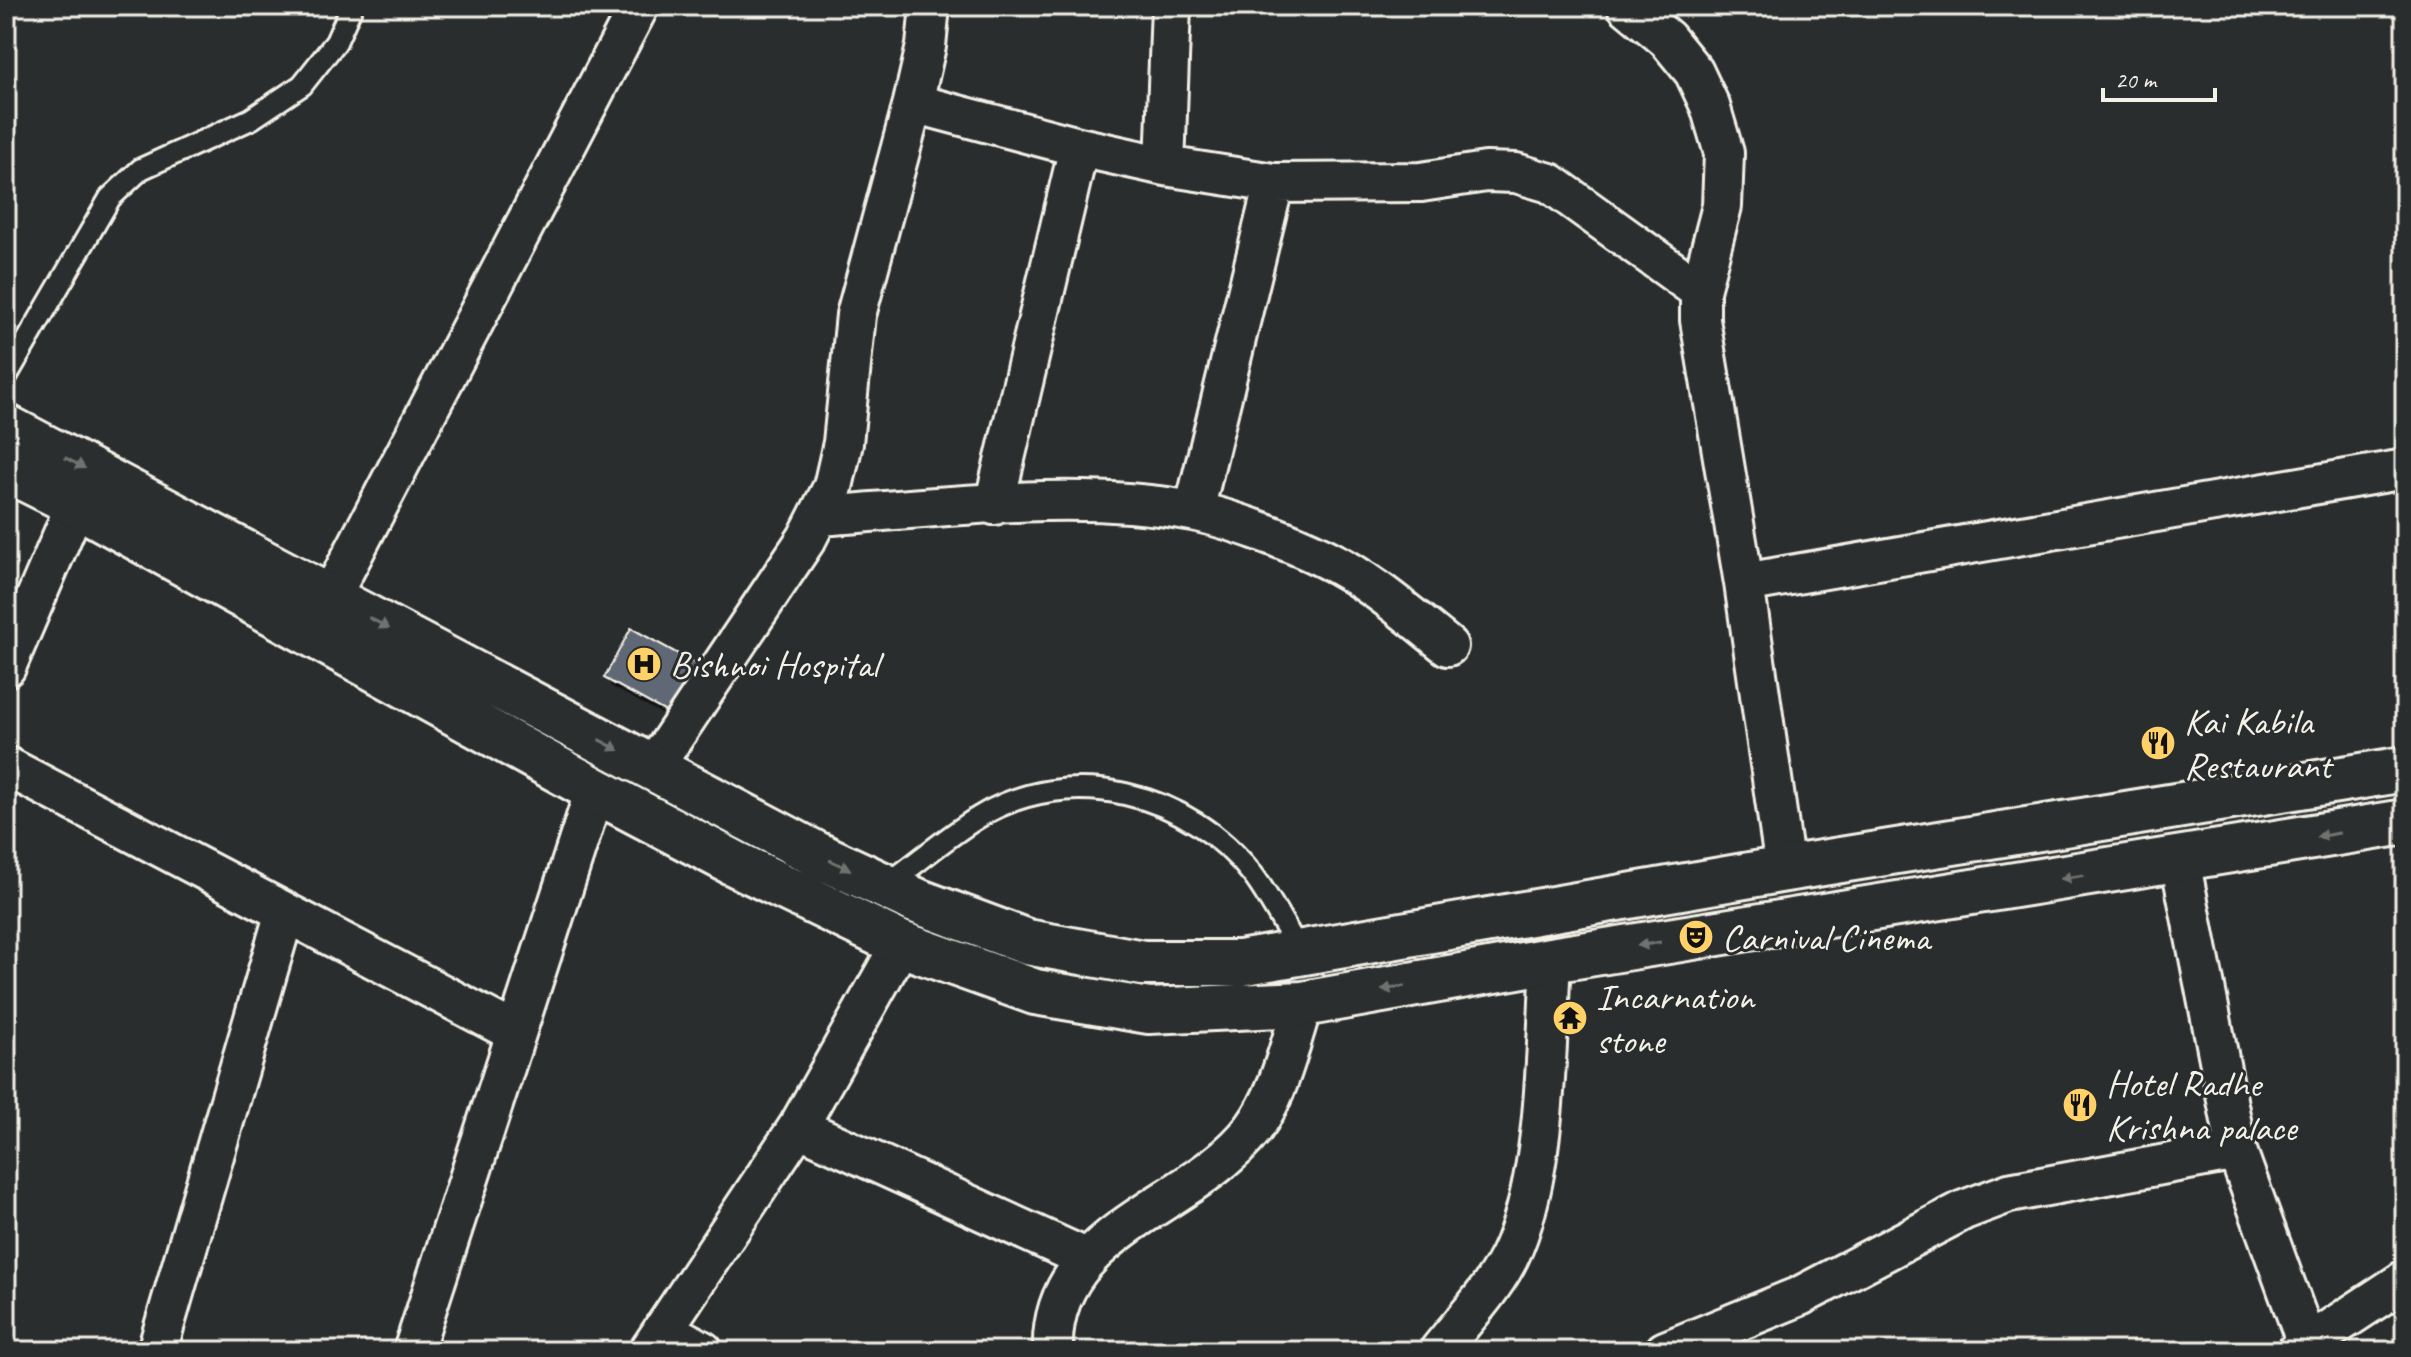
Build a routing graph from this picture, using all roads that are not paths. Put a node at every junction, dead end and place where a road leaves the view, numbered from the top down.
1 (352, 6) edge
2 (639, 6) edge
3 (930, 6) edge
4 (1171, 6) edge
5 (1627, 6) edge
6 (913, 103) junction
7 (1079, 147) junction
8 (1165, 166) junction
9 (1274, 183) junction
10 (1700, 291) junction
11 (6, 377) edge
12 (6, 427) edge
13 (6, 469) edge
14 (2405, 469) edge
15 (76, 504) junction
16 (994, 505) junction
17 (1194, 511) junction
18 (820, 516) junction
19 (1744, 583) junction
20 (330, 598) junction
21 (1448, 646) dead end
22 (6, 667) edge
23 (6, 766) edge
24 (653, 768) junction
25 (2405, 769) edge
26 (595, 790) junction
27 (2405, 822) edge
28 (2180, 860) junction
29 (1785, 869) junction
30 (885, 886) junction
31 (285, 912) junction
32 (901, 944) junction
33 (1301, 953) junction
34 (1551, 960) junction
35 (1303, 1004) junction
36 (516, 1033) junction
37 (798, 1127) junction
38 (2237, 1151) junction
39 (1088, 1259) junction
40 (2405, 1280) edge
41 (656, 1340) edge
42 (2302, 1347) edge
43 (157, 1351) edge
44 (413, 1351) edge
45 (703, 1351) edge
46 (1053, 1351) edge
47 (1439, 1351) edge
48 (1665, 1351) edge

1 - 11 lane
2 - 20 street
3 - 6 street
4 - 8 street
5 - 10 street
6 - 7 street
6 - 18 street
7 - 8 street
7 - 16 street
8 - 9 street
9 - 10 street
9 - 17 street
10 - 19 street
12 -> 20 street
13 - 15 street
14 - 19 street
15 - 22 street
15 - 26 street
16 - 17 street
16 - 18 street
17 - 21 street
18 - 24 street
19 - 29 street
20 -> 24 street
23 - 31 street
24 -> 30 street
25 - 29 street
26 - 32 street
26 - 36 street
27 -> 28 street
28 -> 34 street
28 - 38 street
29 - 33 street
30 - 33 street
30 - 33 lane
31 - 36 street
31 - 43 street
32 - 35 street
32 - 37 street
34 -> 35 street
34 - 47 street
35 - 39 street
36 - 44 street
37 - 39 street
37 - 41 street
38 - 42 street
38 - 48 street
39 - 46 street
40 - 42 street
41 - 45 street

